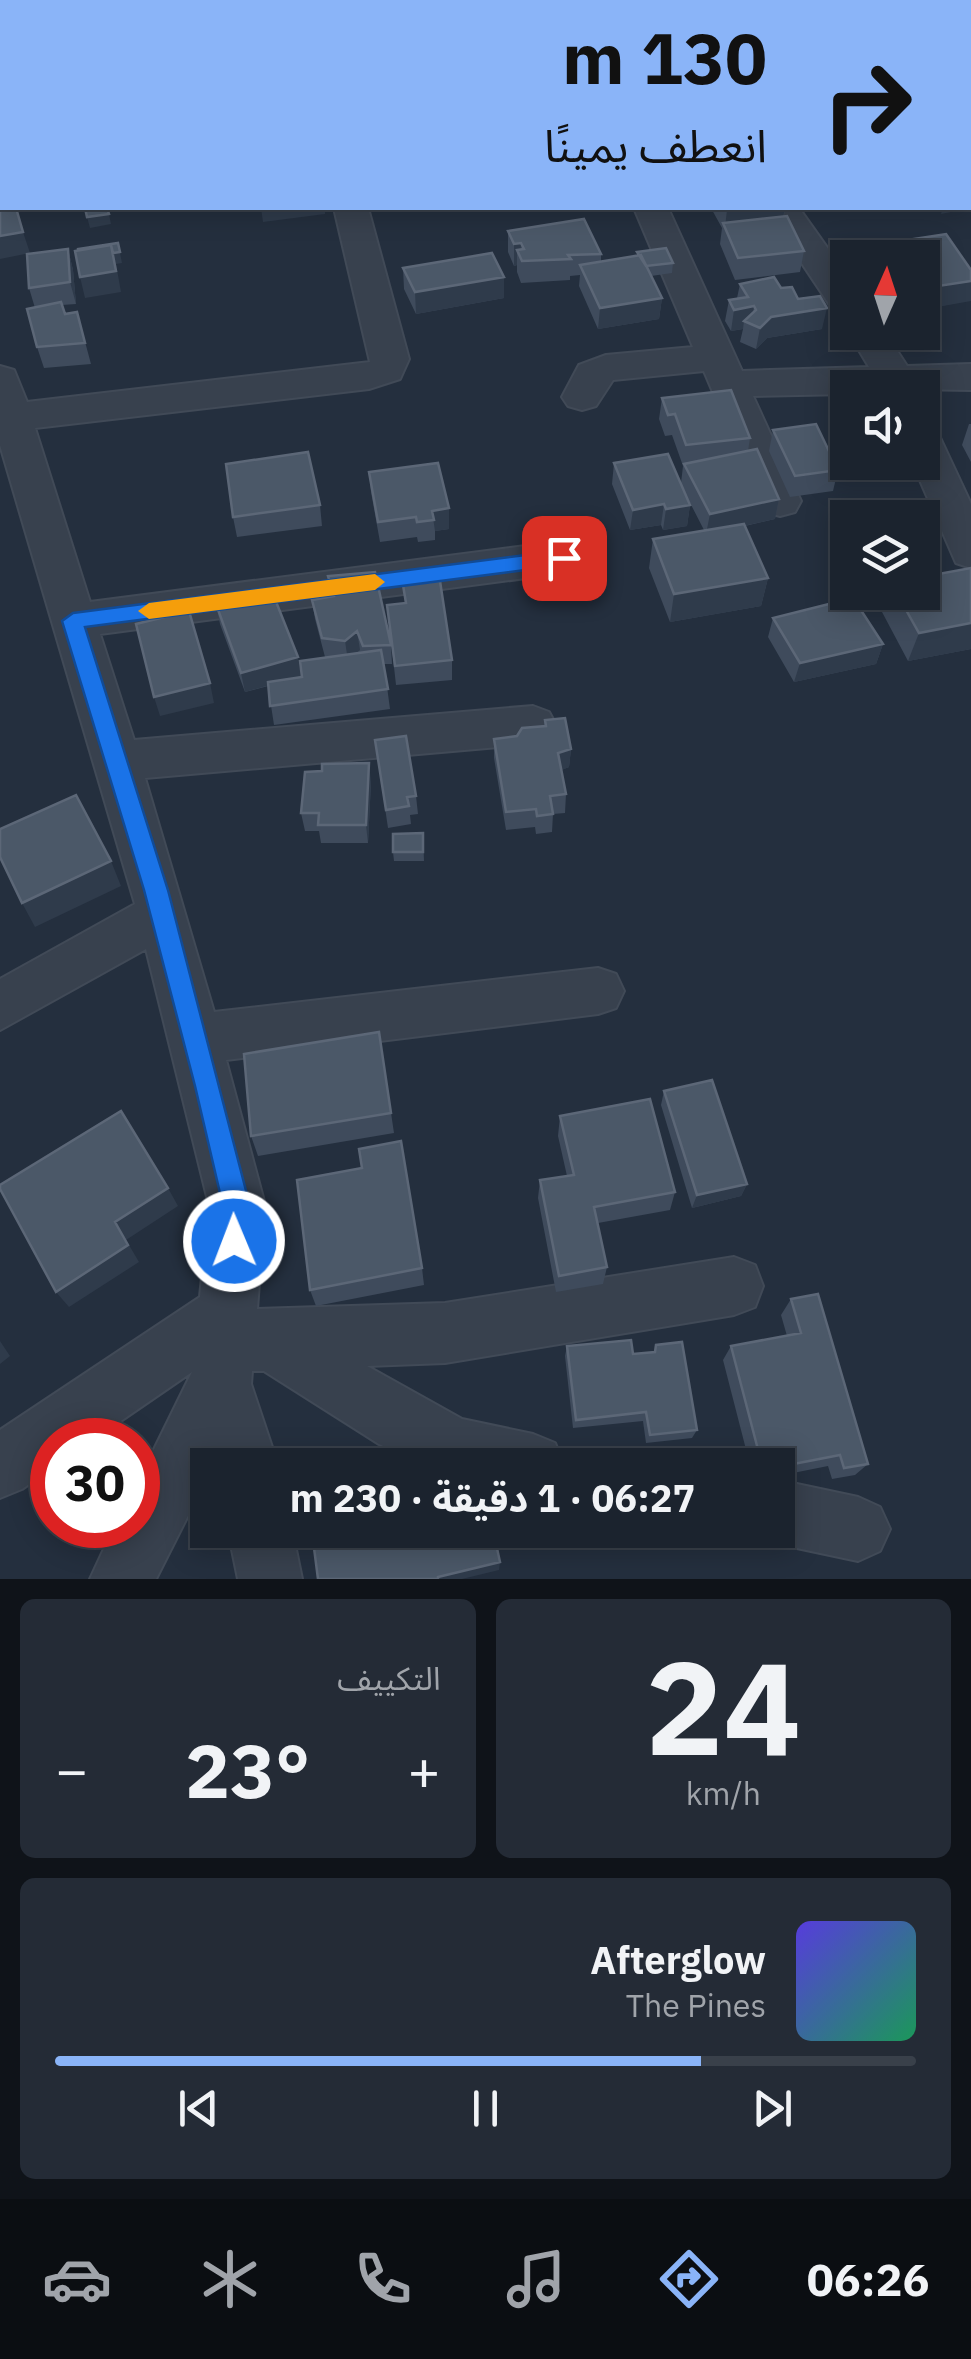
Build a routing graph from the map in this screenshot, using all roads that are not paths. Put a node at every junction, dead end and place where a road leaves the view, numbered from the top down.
1 (352, 210) edge
2 (652, 210) edge
3 (783, 210) edge
4 (830, 279) edge
5 (724, 371) junction
6 (971, 377) edge
7 (830, 378) edge
8 (940, 380) edge
9 (582, 397) dead end
10 (5, 401) edge
11 (940, 480) edge
12 (780, 502) edge
13 (971, 552) edge
14 (564, 558) dead end
15 (73, 621) junction
16 (533, 726) edge
17 (116, 760) junction
18 (162, 914) junction
19 (598, 990) dead end
20 (0, 1006) edge
21 (195, 1039) junction
22 (734, 1286) dead end
23 (236, 1345) junction
24 (245, 1448) edge
25 (454, 1448) edge
26 (0, 1467) edge
27 (795, 1516) edge
28 (858, 1530) dead end
29 (264, 1548) edge
30 (122, 1579) edge
31 (270, 1579) edge

1 - 10 street
2 - 5 street
3 - 4 street
5 - 7 street
5 - 9 street
5 - 12 street
6 - 8 street
10 - 15 street
11 - 13 street
14 - 15 street
15 - 17 street
16 - 17 street
17 - 18 street
18 - 20 street
18 - 21 street
19 - 21 street
21 - 23 street
22 - 23 street
23 - 24 street
23 - 25 street
23 - 26 street
23 - 30 street
27 - 28 street
29 - 31 street

